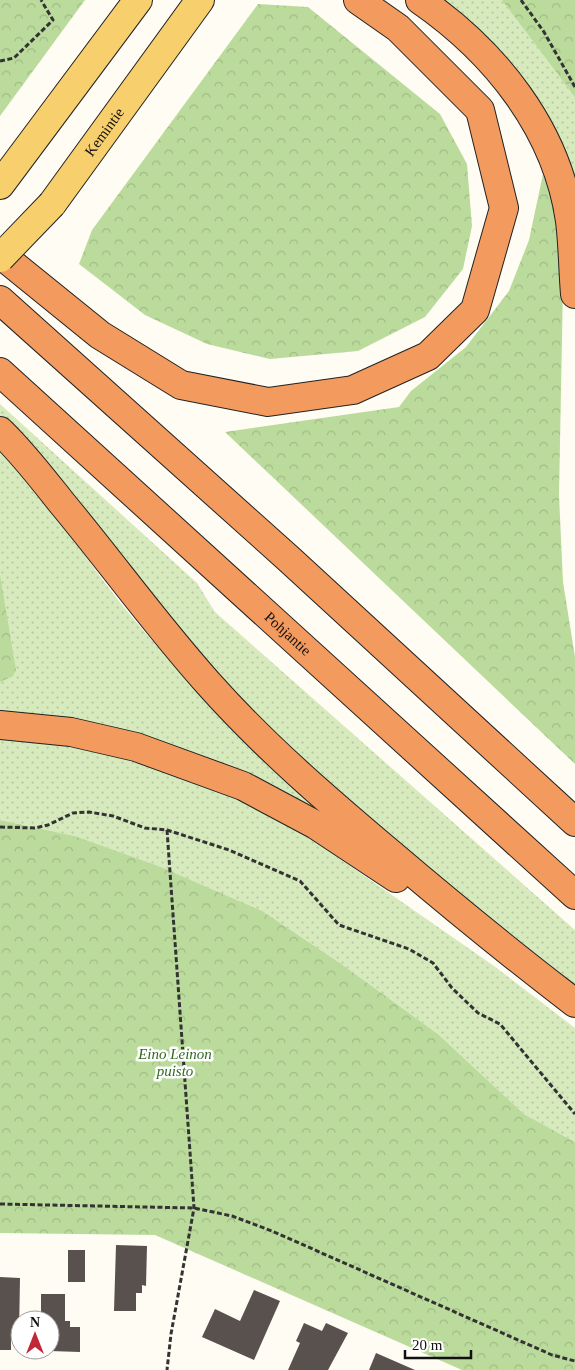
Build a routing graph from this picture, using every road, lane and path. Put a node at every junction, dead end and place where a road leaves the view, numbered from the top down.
1 (41, 0) edge
2 (138, 0) edge
3 (200, 0) edge
4 (358, 0) edge
5 (420, 0) edge
6 (521, 0) edge
7 (0, 61) edge
8 (575, 87) edge
9 (4, 181) edge
10 (0, 254) edge
11 (0, 258) edge
12 (575, 294) edge
13 (0, 300) edge
14 (0, 372) edge
15 (0, 431) edge
16 (0, 725) edge
17 (575, 822) edge
18 (0, 827) edge
19 (167, 830) junction
20 (575, 895) edge
21 (502, 948) junction
22 (575, 1003) edge
23 (575, 1114) edge
24 (0, 1204) edge
25 (194, 1208) junction
26 (575, 1361) edge
27 (167, 1370) edge

1 - 7 path
2 - 9 main road
3 - 11 main road, Kemintie, bridge
4 - 10 highway
5 - 12 highway
6 - 8 path
13 - 17 highway
14 - 20 highway, Pohjantie
15 - 21 highway
16 - 21 highway
18 - 19 path
19 - 23 path
19 - 25 path
21 - 22 highway
24 - 25 path
25 - 26 path
25 - 27 path

